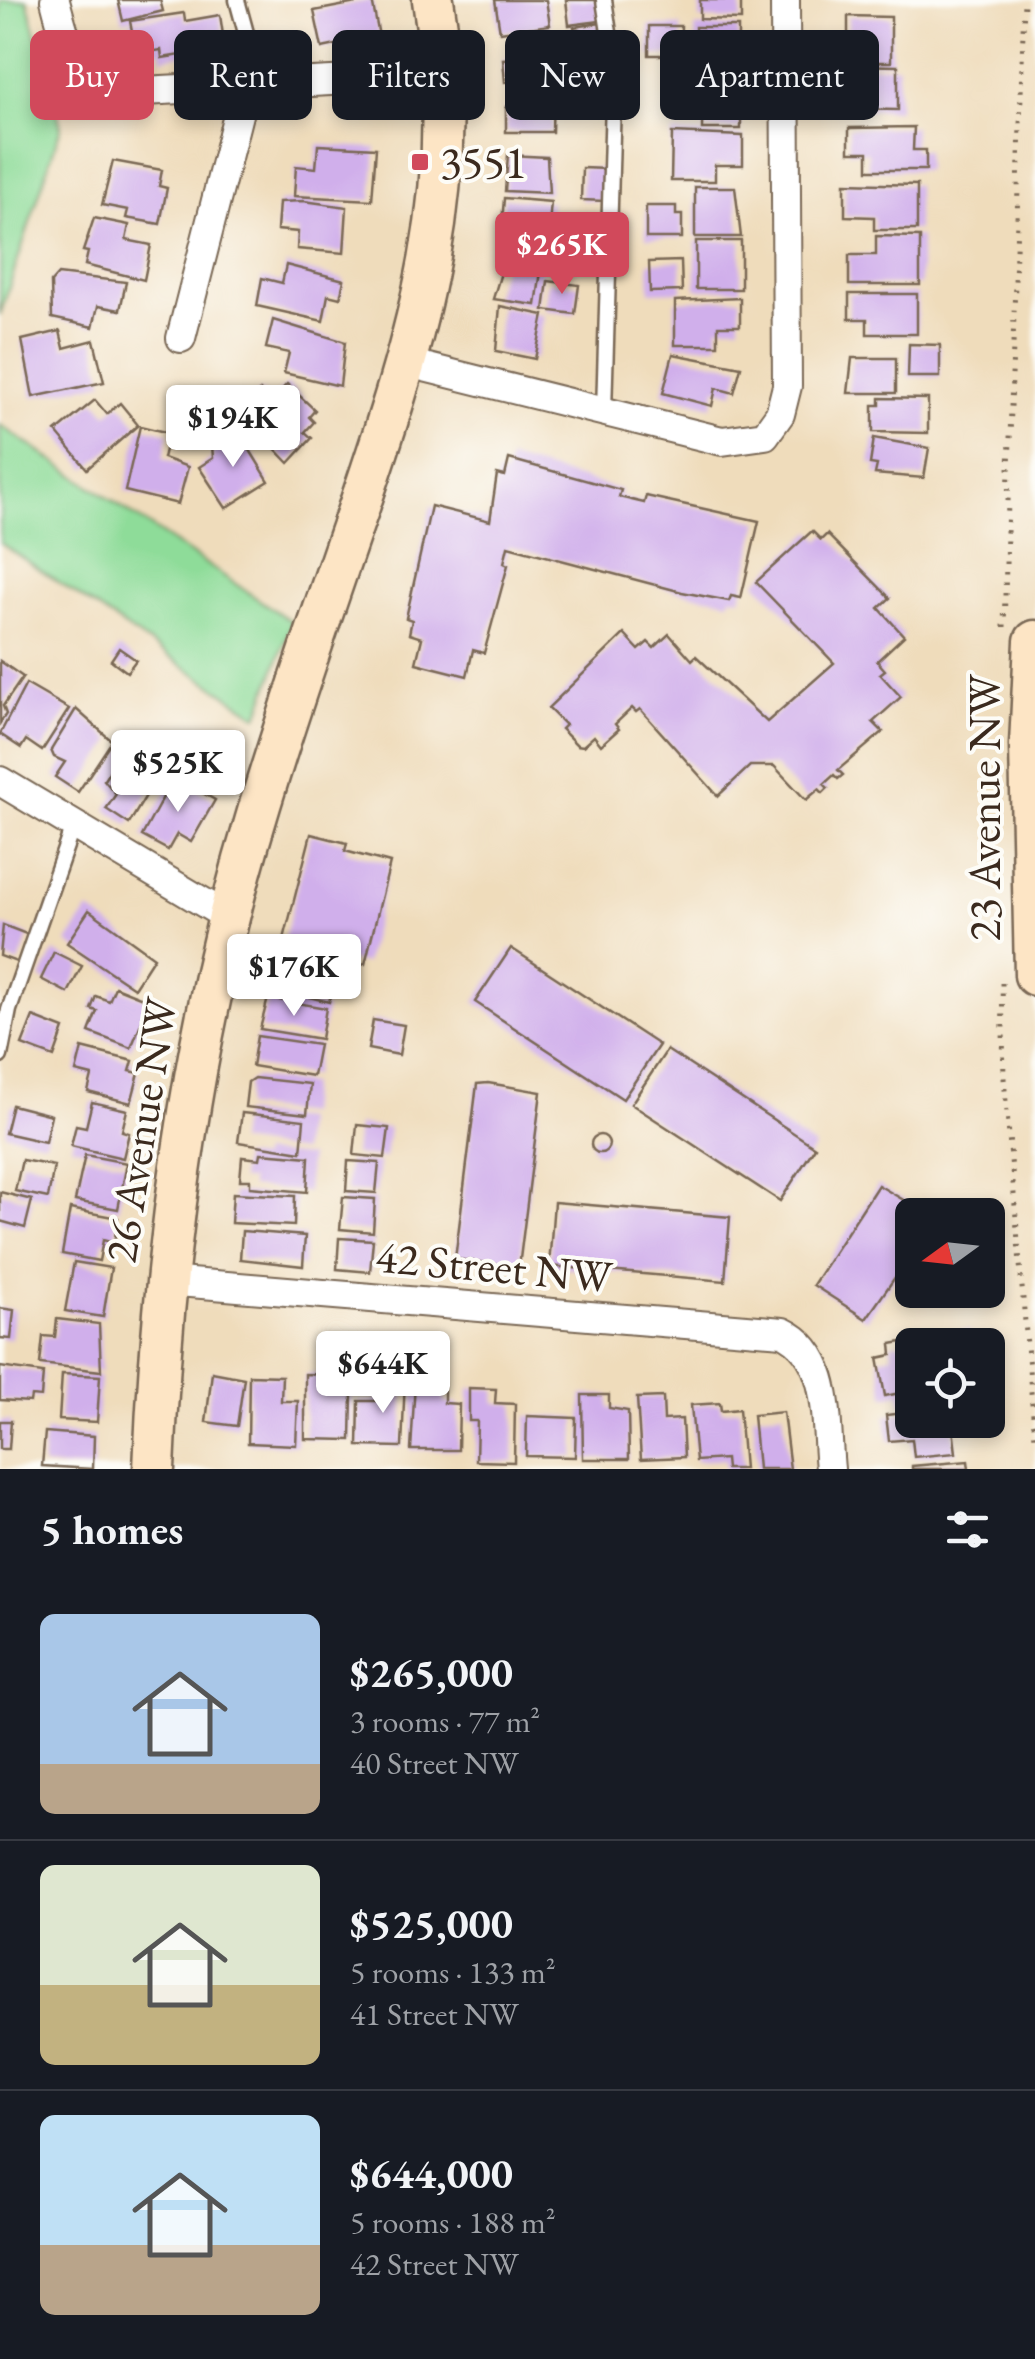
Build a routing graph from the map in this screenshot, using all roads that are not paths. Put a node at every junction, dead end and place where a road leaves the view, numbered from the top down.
1 (55, 0) edge
2 (237, 0) edge
3 (433, 0) edge
4 (604, 0) edge
5 (784, 0) edge
6 (245, 30) edge
7 (437, 30) edge
8 (174, 90) edge
9 (237, 120) edge
10 (441, 120) edge
11 (181, 338) dead end
12 (408, 363) junction
13 (604, 412) junction
14 (1035, 641) edge
15 (0, 781) edge
16 (72, 826) junction
17 (228, 917) junction
18 (1035, 976) edge
19 (0, 1056) edge
20 (166, 1281) junction
21 (154, 1469) edge
22 (830, 1469) edge

1 - 8 street
2 - 6 lane
3 - 7 street, 26 Avenue NW
4 - 13 lane
5 - 13 street
9 - 11 street
10 - 12 street, 26 Avenue NW
12 - 13 street
12 - 17 street, 26 Avenue NW
14 - 18 street, 23 Avenue NW
15 - 16 street
16 - 17 street
16 - 19 lane
17 - 20 street, 26 Avenue NW
20 - 21 street, 26 Avenue NW
20 - 22 street, 42 Street NW

